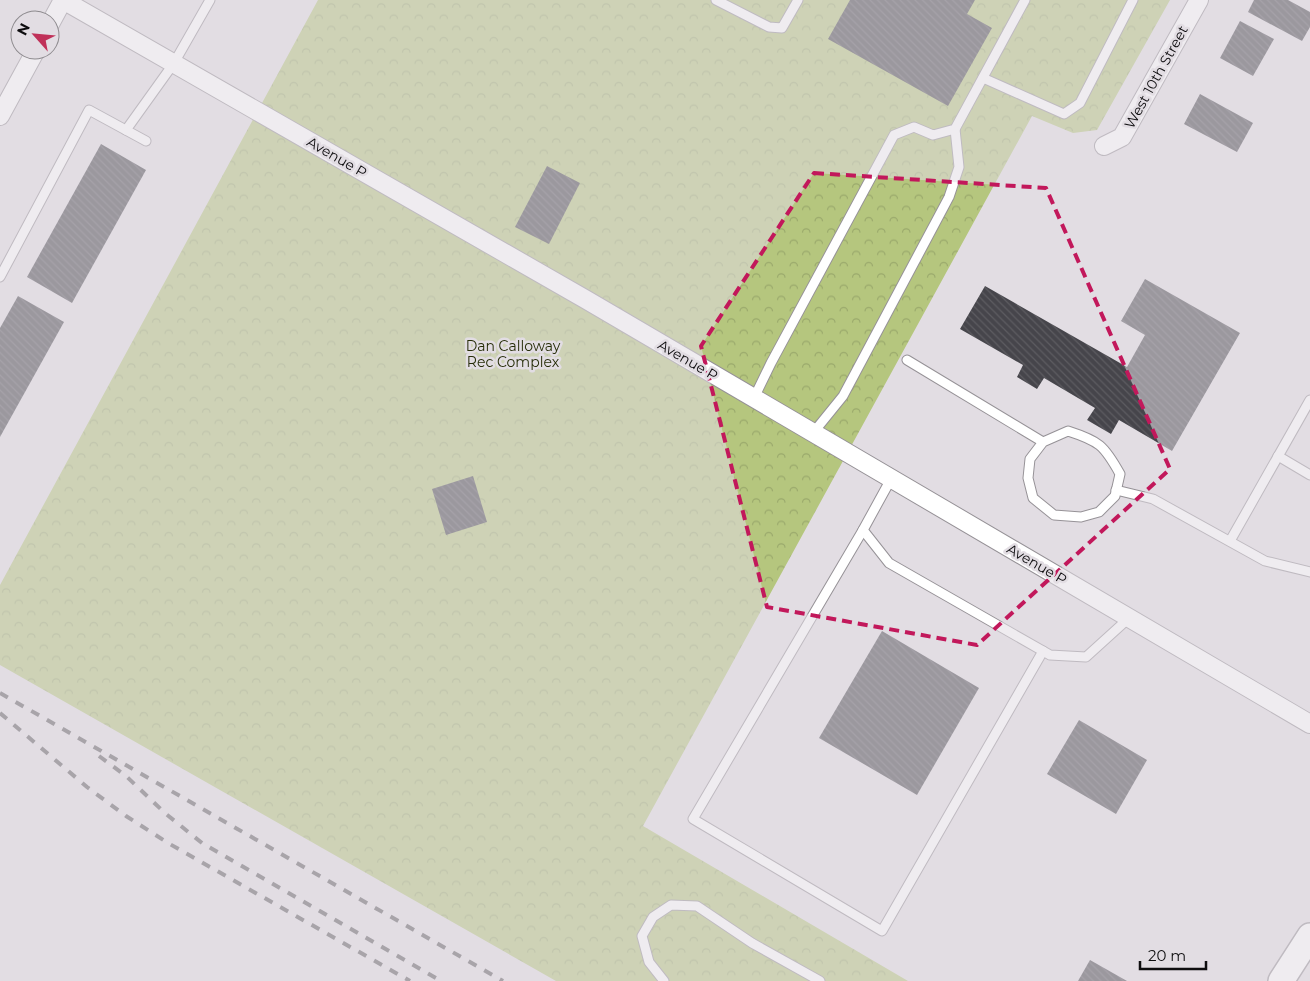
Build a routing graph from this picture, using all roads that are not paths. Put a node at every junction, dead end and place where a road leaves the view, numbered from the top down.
1 (63, 0) edge
2 (210, 0) edge
3 (716, 0) edge
4 (798, 0) edge
5 (1025, 0) edge
6 (1133, 0) edge
7 (1199, 0) edge
8 (31, 60) edge
9 (174, 63) junction
10 (983, 78) junction
11 (0, 116) edge
12 (955, 129) junction
13 (126, 130) junction
14 (146, 141) dead end
15 (1104, 146) dead end
16 (0, 277) edge
17 (907, 360) dead end
18 (754, 398) junction
19 (1310, 400) edge
20 (813, 433) junction
21 (1043, 442) junction
22 (1278, 456) junction
23 (1310, 475) edge
24 (892, 479) junction
25 (1116, 490) junction
26 (863, 530) junction
27 (1230, 541) junction
28 (1310, 572) edge
29 (1129, 618) junction
30 (1043, 651) junction
31 (1310, 724) edge
32 (1310, 936) edge
33 (1283, 979) edge
34 (664, 981) edge
35 (820, 981) edge

1 - 9 street, Avenue P
2 - 9 lane
3 - 4 lane
5 - 10 lane
6 - 10 lane
7 - 15 street, West 10th Street
8 - 11 street
9 - 13 lane
9 - 18 street, Avenue P
10 - 12 lane
12 - 18 lane
12 - 20 lane
13 - 14 lane
13 - 16 lane
17 - 21 lane
18 - 20 street, Avenue P
19 - 22 lane
20 - 24 street, Avenue P
21 - 25 lane
21 - 25 lane
22 - 23 lane
22 - 27 lane
24 - 26 lane
24 - 29 street, Avenue P
25 - 27 lane
26 - 30 lane
26 - 30 lane
27 - 28 lane
29 - 30 lane
29 - 31 street, Avenue P
32 - 33 main road
34 - 35 lane

